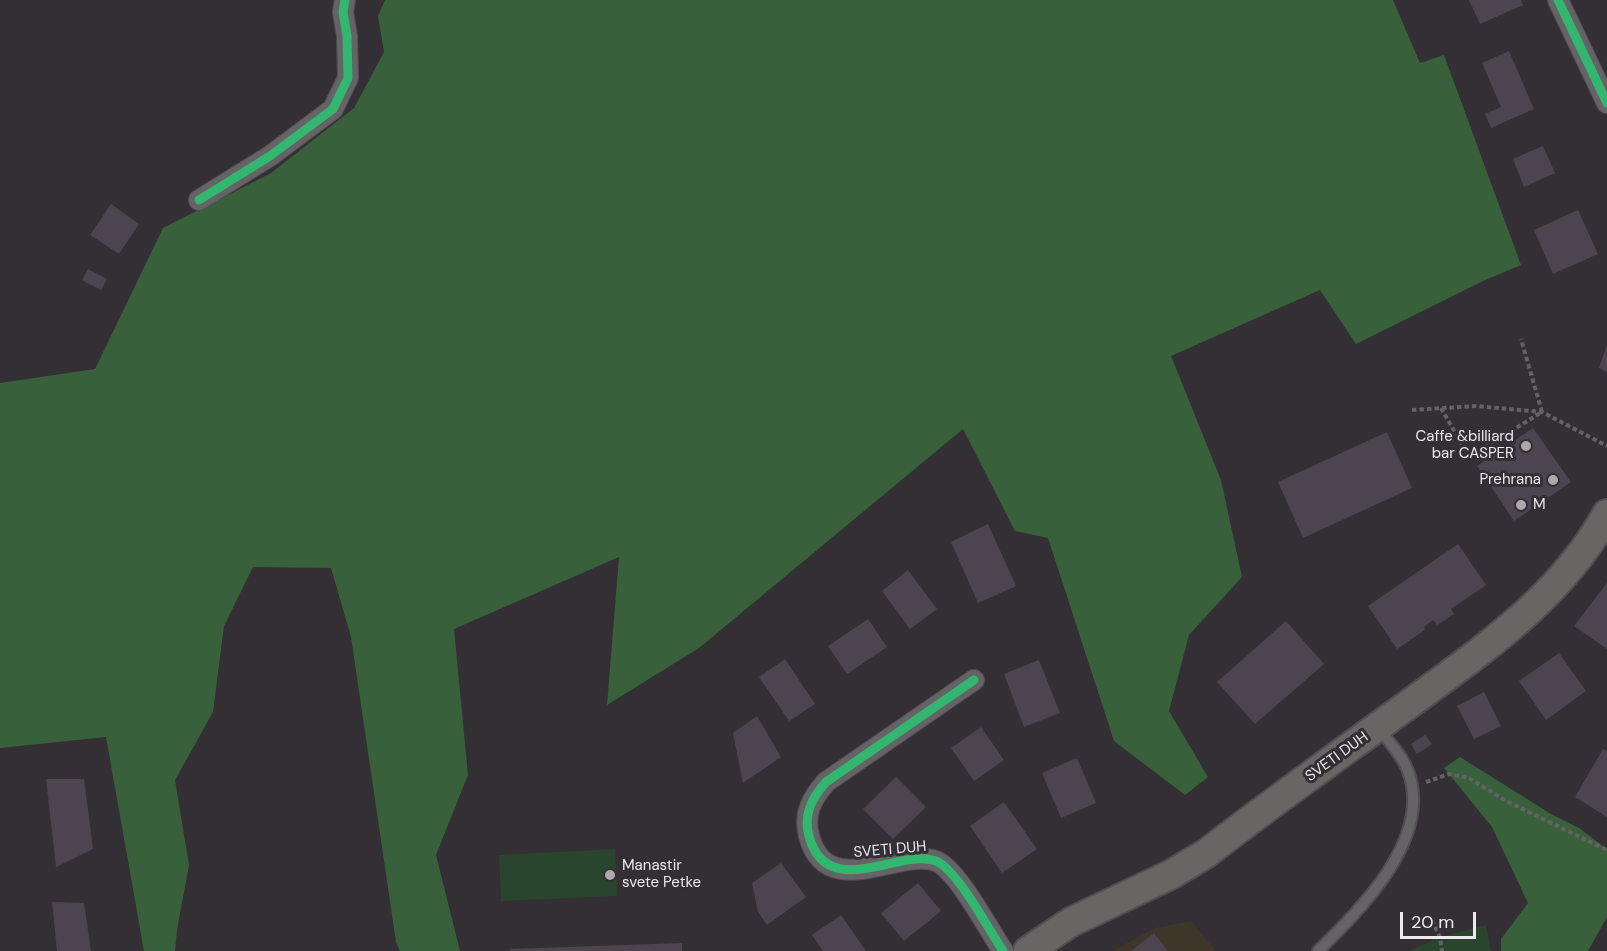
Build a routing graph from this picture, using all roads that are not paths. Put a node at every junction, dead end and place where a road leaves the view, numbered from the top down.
1 (345, 0) edge
2 (1558, 0) edge
3 (1607, 103) edge
4 (199, 200) dead end
5 (1607, 514) edge
6 (974, 680) dead end
7 (1377, 728) junction
8 (1003, 951) edge
9 (1028, 951) edge
10 (1318, 951) edge

1 - 4 street
2 - 3 street
5 - 7 main road, SVETI DUH
6 - 8 street, SVETI DUH
7 - 9 main road, SVETI DUH
7 - 10 lane

